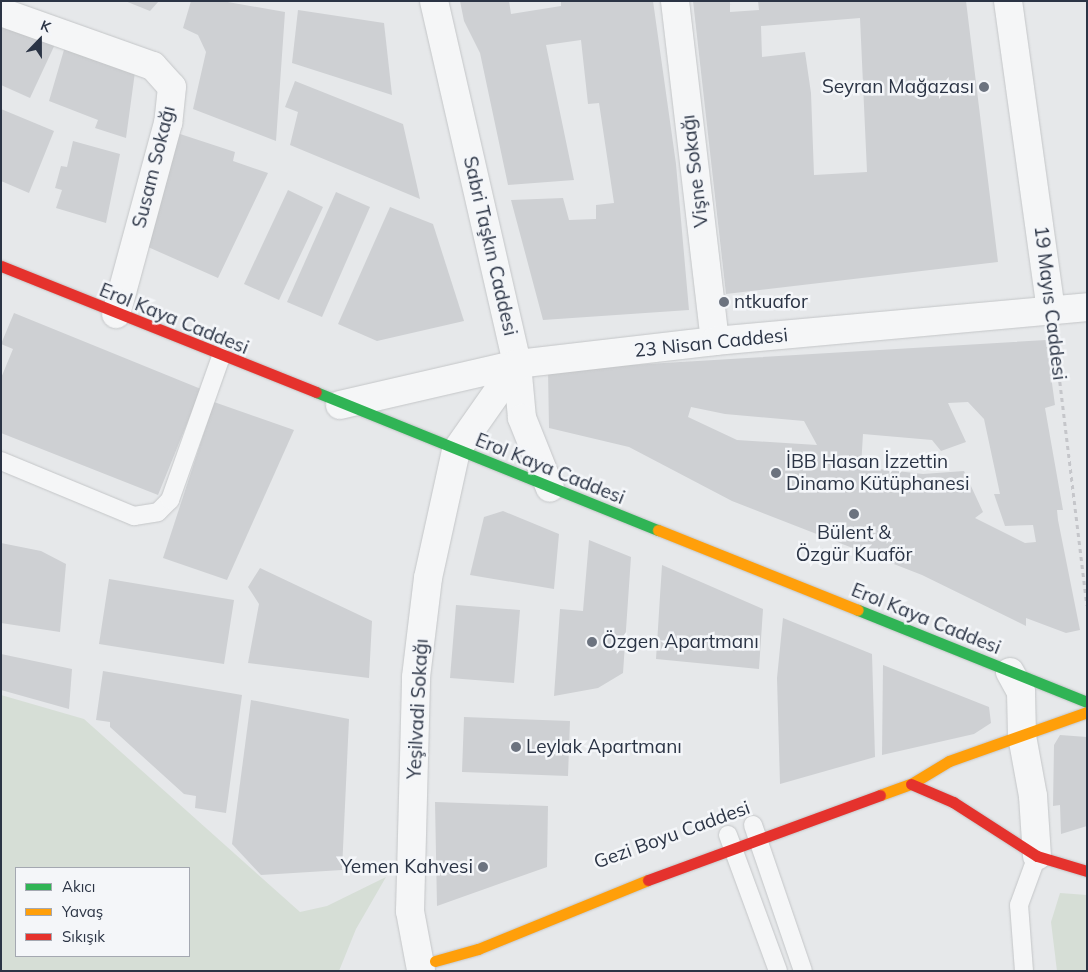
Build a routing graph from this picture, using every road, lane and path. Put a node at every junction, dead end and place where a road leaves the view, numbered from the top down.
1 (434, 1) edge
2 (675, 1) edge
3 (1008, 1) edge
4 (1, 12) edge
5 (1, 266) edge
6 (1087, 307) edge
7 (1051, 312) junction
8 (116, 314) junction
9 (715, 341) junction
10 (221, 357) junction
11 (517, 364) junction
12 (340, 405) junction
13 (456, 451) junction
14 (1, 461) edge
15 (550, 488) junction
16 (1087, 605) edge
17 (1010, 672) junction
18 (1087, 702) edge
19 (1087, 712) edge
20 (1022, 736) junction
21 (949, 761) junction
22 (916, 766) dead end
23 (911, 784) junction
24 (742, 833) junction
25 (1037, 856) junction
26 (1087, 871) edge
27 (466, 938) dead end
28 (425, 967) edge
29 (778, 971) edge
30 (803, 971) edge
31 (1024, 971) edge

1 - 11 street, Sabri Taşkın Caddesi
2 - 9 street, Vişne Sokağı
3 - 7 street, 19 Mayıs Caddesi
4 - 8 street, Susam Sokağı
5 - 8 main road, Erol Kaya Caddesi
6 - 7 street, 23 Nisan Caddesi
7 - 9 street, 23 Nisan Caddesi
7 - 16 path, 19 Mayıs Caddesi
8 - 10 main road, Erol Kaya Caddesi
9 - 11 street, 23 Nisan Caddesi
10 - 12 main road, Erol Kaya Caddesi
10 - 14 lane
11 - 12 street, 23 Nisan Caddesi
11 - 13 street
11 - 15 street, Sabri Taşkın Caddesi
12 - 13 main road, Erol Kaya Caddesi
13 - 15 main road, Erol Kaya Caddesi
13 - 28 street, Yeşilvadi Sokağı
15 - 17 main road, Erol Kaya Caddesi
17 - 18 main road, Erol Kaya Caddesi
17 - 20 street
19 - 20 main road
20 - 21 main road
20 - 25 street
21 - 22 main road
21 - 23 main road
23 - 24 main road
23 - 25 main road
24 - 28 main road
24 - 29 lane
24 - 30 lane
25 - 26 main road
25 - 31 lane
27 - 28 main road

